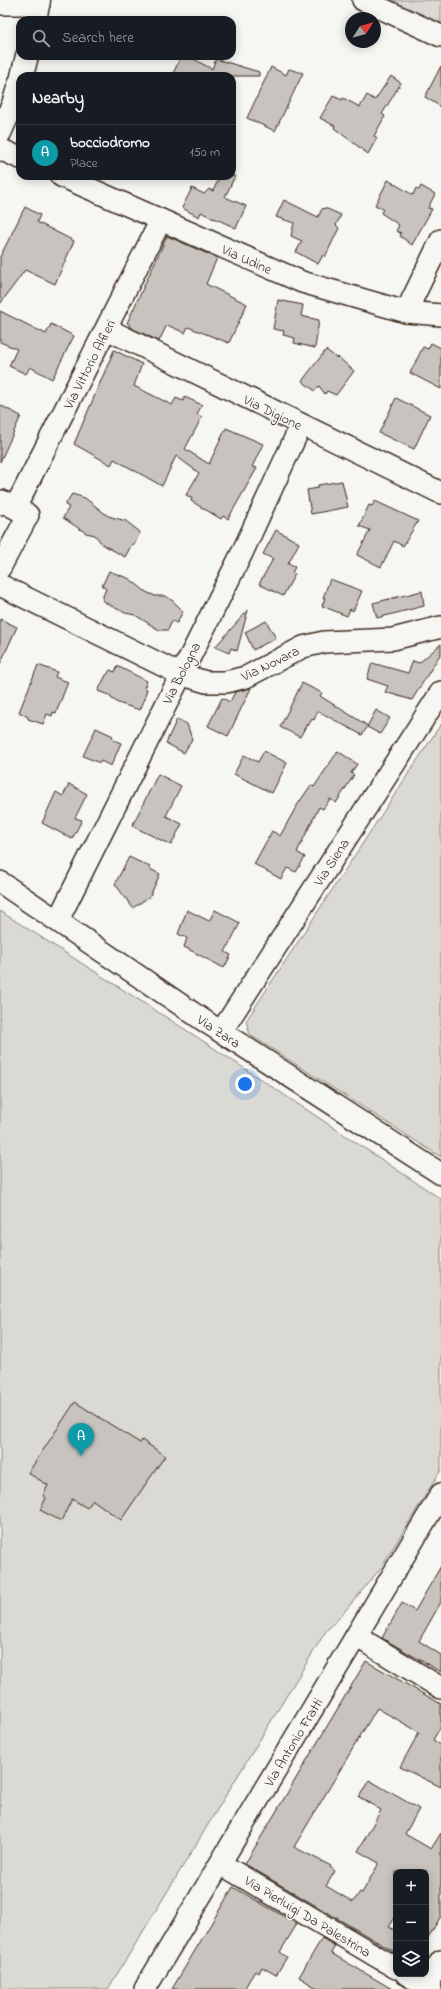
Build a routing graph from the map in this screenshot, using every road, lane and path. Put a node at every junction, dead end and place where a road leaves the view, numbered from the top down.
1 (363, 0) edge
2 (0, 4) edge
3 (38, 8) edge
4 (441, 36) edge
5 (26, 60) edge
6 (23, 72) edge
7 (16, 89) edge
8 (7, 104) edge
9 (0, 133) edge
10 (0, 149) edge
11 (16, 156) edge
12 (71, 180) edge
13 (161, 220) junction
14 (441, 240) edge
15 (406, 312) junction
16 (441, 315) edge
17 (106, 329) junction
18 (301, 425) junction
19 (441, 493) edge
20 (8, 506) edge
21 (0, 568) edge
22 (0, 585) edge
23 (441, 627) edge
24 (180, 674) junction
25 (441, 692) edge
26 (0, 882) edge
27 (58, 920) junction
28 (220, 1032) junction
29 (441, 1174) edge
30 (441, 1494) edge
31 (356, 1636) junction
32 (441, 1688) edge
33 (221, 1864) junction
34 (441, 1961) edge
35 (393, 1966) edge
36 (410, 1977) edge
37 (427, 1988) edge
38 (145, 1989) edge

1 - 4 street
2 - 3 street
5 - 6 street
7 - 8 street
8 - 9 street
10 - 11 street
12 - 13 street, Via Udine
13 - 15 street, Via Udine
13 - 17 street, Via Vittorio Alfieri
14 - 15 street
15 - 16 street, Via Udine
17 - 18 street, Via Digione
17 - 20 street, Via Vittorio Alfieri
18 - 19 street, Via Digione
18 - 24 street, Via Bologna
20 - 21 street, Via Vittorio Alfieri
22 - 24 street, Via Novara
23 - 24 street, Via Novara
24 - 27 street, Via Bologna
25 - 28 street, Via Siena
26 - 27 street, Via Zara
27 - 28 street, Via Zara
28 - 29 street, Via Zara
30 - 31 street, Via Antonio Fratti
31 - 32 street
31 - 33 street, Via Antonio Fratti
33 - 35 street, Via Pierluigi Da Palestrina
33 - 38 street, Via Antonio Fratti
34 - 37 street
36 - 37 street

